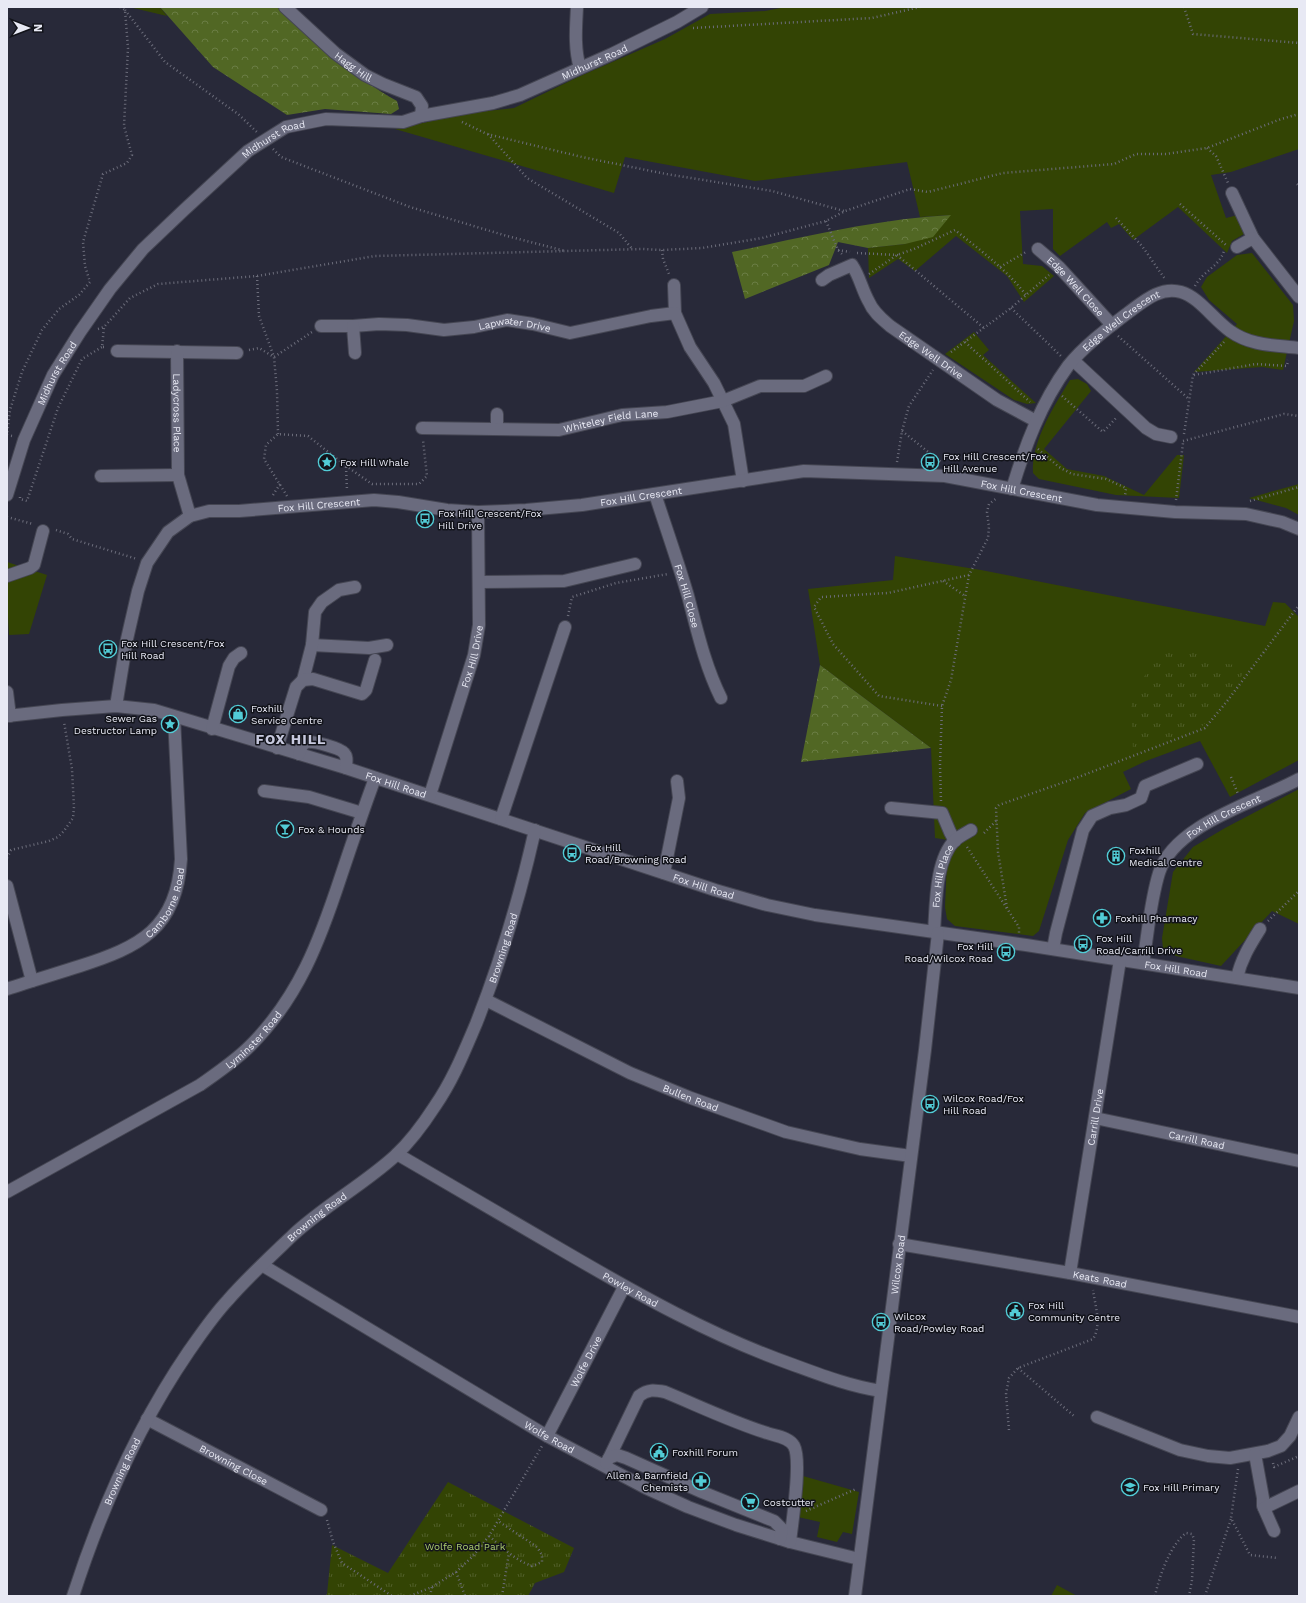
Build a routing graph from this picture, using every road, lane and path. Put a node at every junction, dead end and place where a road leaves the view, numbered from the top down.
1 (120, 7) edge
2 (285, 7) edge
3 (578, 7) edge
4 (702, 7) edge
5 (920, 7) edge
6 (1184, 7) edge
7 (125, 10) junction
8 (678, 22) junction
9 (1299, 43) edge
10 (580, 68) junction
11 (1299, 114) edge
12 (420, 116) junction
13 (460, 121) dead end
14 (487, 134) junction
15 (265, 141) junction
16 (1207, 148) junction
17 (1232, 194) joint
18 (1180, 204) dead end
19 (844, 211) junction
20 (1116, 218) dead end
21 (826, 221) junction
22 (1253, 238) junction
23 (1230, 244) junction
24 (1038, 249) joint
25 (633, 250) junction
26 (662, 250) junction
27 (838, 250) junction
28 (568, 252) junction
29 (897, 255) junction
30 (852, 265) junction
31 (1000, 267) junction
32 (1059, 267) junction
33 (257, 276) junction
34 (822, 280) dead end
35 (861, 280) junction
36 (674, 285) joint
37 (1172, 290) junction
38 (1026, 295) junction
39 (1191, 296) junction
40 (1299, 297) edge
41 (1011, 308) junction
42 (675, 312) junction
43 (321, 326) joint
44 (353, 326) junction
45 (1110, 326) junction
46 (984, 328) junction
47 (80, 332) junction
48 (1233, 333) junction
49 (965, 342) junction
50 (102, 347) dead end
51 (1294, 347) edge
52 (117, 351) dead end
53 (177, 351) junction
54 (237, 353) joint
55 (355, 353) dead end
56 (274, 357) junction
57 (940, 360) junction
58 (1072, 363) junction
59 (1193, 375) junction
60 (826, 376) dead end
61 (1053, 389) junction
62 (1190, 399) junction
63 (723, 401) junction
64 (1125, 408) junction
65 (496, 414) dead end
66 (1039, 416) junction
67 (1299, 416) edge
68 (422, 428) joint
69 (497, 428) junction
70 (902, 432) junction
71 (278, 434) junction
72 (1171, 437) joint
73 (24, 440) junction
74 (1028, 441) junction
75 (1183, 441) junction
76 (943, 464) dead end
77 (346, 466) junction
78 (896, 474) junction
79 (178, 475) junction
80 (101, 476) dead end
81 (743, 481) junction
82 (280, 484) dead end
83 (1299, 487) edge
84 (1012, 489) junction
85 (21, 492) dead end
86 (655, 494) junction
87 (7, 495) edge
88 (347, 502) junction
89 (1123, 509) junction
90 (478, 512) junction
91 (1175, 512) junction
92 (1231, 513) junction
93 (190, 516) junction
94 (7, 517) edge
95 (43, 528) junction
96 (1299, 529) edge
97 (147, 563) junction
98 (635, 564) dead end
99 (680, 572) junction
100 (969, 575) junction
101 (7, 576) edge
102 (943, 581) junction
103 (479, 582) junction
104 (355, 587) dead end
105 (965, 596) junction
106 (1299, 605) edge
107 (565, 626) joint
108 (312, 645) junction
109 (387, 645) dead end
110 (241, 653) dead end
111 (375, 660) dead end
112 (303, 680) junction
113 (7, 692) edge
114 (721, 698) dead end
115 (116, 706) junction
116 (942, 706) junction
117 (62, 710) junction
118 (8, 716) edge
119 (174, 717) junction
120 (212, 729) junction
121 (277, 748) junction
122 (1197, 764) dead end
123 (1231, 777) dead end
124 (374, 778) junction
125 (1299, 779) edge
126 (677, 781) dead end
127 (264, 791) dead end
128 (430, 796) junction
129 (1244, 805) junction
130 (891, 808) dead end
131 (362, 813) junction
132 (942, 813) junction
133 (502, 819) junction
134 (535, 830) junction
135 (971, 830) dead end
136 (958, 839) junction
137 (7, 858) edge
138 (664, 873) junction
139 (7, 886) edge
140 (1299, 891) edge
141 (1007, 908) junction
142 (1260, 929) joint
143 (936, 932) junction
144 (1018, 944) junction
145 (1053, 949) junction
146 (1120, 960) junction
147 (1143, 963) junction
148 (1237, 978) junction
149 (32, 981) junction
150 (1299, 988) edge
151 (7, 989) edge
152 (486, 1000) junction
153 (1095, 1118) junction
154 (397, 1154) junction
155 (911, 1156) junction
156 (1299, 1161) edge
157 (7, 1192) edge
158 (900, 1244) junction
159 (262, 1265) junction
160 (1070, 1273) junction
161 (1092, 1277) junction
162 (624, 1287) junction
163 (1299, 1317) edge
164 (1018, 1368) junction
165 (881, 1391) junction
166 (1074, 1416) dead end
167 (1097, 1417) dead end
168 (1299, 1417) edge
169 (147, 1419) junction
170 (1009, 1430) dead end
171 (548, 1436) junction
172 (1255, 1454) junction
173 (1239, 1457) junction
174 (606, 1462) junction
175 (869, 1483) junction
176 (1299, 1491) edge
177 (1264, 1508) junction
178 (321, 1510) joint
179 (793, 1518) junction
180 (1231, 1518) junction
181 (498, 1521) junction
182 (1274, 1530) dead end
183 (489, 1536) junction
184 (785, 1541) junction
185 (509, 1553) junction
186 (1278, 1558) dead end
187 (859, 1559) junction
188 (456, 1572) junction
189 (432, 1587) junction
190 (73, 1596) edge
191 (392, 1596) edge
192 (410, 1596) edge
193 (430, 1596) edge
194 (465, 1596) edge
195 (502, 1596) edge
196 (855, 1596) edge
197 (1155, 1596) edge
198 (1189, 1596) edge
199 (1205, 1596) edge

1 - 7 path
2 - 12 street, Hagg Hill
3 - 10 street
4 - 8 street, Midhurst Road
5 - 8 path
6 - 9 path
7 - 15 path
7 - 73 path
8 - 10 street, Midhurst Road
10 - 12 street, Midhurst Road
11 - 16 path
12 - 15 street, Midhurst Road
13 - 14 path
14 - 19 path
14 - 25 path
15 - 28 path
15 - 47 street, Midhurst Road
16 - 17 path
16 - 19 path
17 - 22 street
18 - 23 path
19 - 21 path
20 - 37 path
21 - 26 path
21 - 27 path
22 - 23 street
22 - 40 street
23 - 39 path
24 - 31 path
24 - 32 street, Edge Well Close
25 - 26 path
25 - 28 path
26 - 36 path
27 - 29 path
27 - 30 path
28 - 33 path
29 - 31 path
29 - 35 path
29 - 46 path
30 - 34 street
30 - 35 street, Edge Well Drive
31 - 38 path
32 - 38 path
32 - 45 street, Edge Well Close
33 - 47 path
33 - 56 path
35 - 57 street, Edge Well Drive
36 - 42 street
37 - 39 street, Edge Well Crescent
37 - 45 street, Edge Well Crescent
38 - 41 path
39 - 48 street, Edge Well Crescent
41 - 46 path
41 - 58 path
42 - 44 street, Lapwater Drive
42 - 63 street
43 - 44 street, Lapwater Drive
43 - 56 path
44 - 55 street
45 - 58 street, Edge Well Crescent
45 - 62 path
46 - 49 path
47 - 73 street, Midhurst Road
48 - 51 street, Edge Well Crescent
48 - 59 path
49 - 57 path
49 - 66 path
50 - 85 path
51 - 59 path
52 - 53 street
53 - 54 street
53 - 79 street, Ladycross Place
54 - 56 path
56 - 71 path
57 - 66 street, Edge Well Drive
57 - 70 path
58 - 61 street, Edge Well Crescent
58 - 64 street
59 - 62 path
60 - 63 street, Whiteley Field Lane
61 - 64 path
61 - 66 street, Edge Well Crescent
62 - 75 path
63 - 69 street, Whiteley Field Lane
63 - 81 street
64 - 72 street
65 - 69 street
66 - 74 street, Edge Well Crescent
67 - 75 path
68 - 69 street, Whiteley Field Lane
68 - 77 path
70 - 76 path
70 - 78 path
71 - 77 path
71 - 82 path
72 - 75 path
73 - 87 street, Midhurst Road
74 - 84 street, Edge Well Crescent
74 - 89 path
75 - 91 path
77 - 88 path
78 - 81 street, Fox Hill Crescent
78 - 84 street, Fox Hill Crescent
79 - 80 street
79 - 93 street, Ladycross Place
81 - 86 street, Fox Hill Crescent
83 - 92 path
84 - 89 street, Fox Hill Crescent
84 - 100 path
86 - 90 street, Fox Hill Crescent
86 - 99 street, Fox Hill Close
88 - 90 street, Fox Hill Crescent
88 - 93 street, Fox Hill Crescent
89 - 91 street, Fox Hill Crescent
90 - 103 street, Fox Hill Drive
91 - 92 street, Fox Hill Crescent
92 - 96 street, Fox Hill Crescent
93 - 97 street, Fox Hill Crescent
94 - 95 path
95 - 97 path
95 - 101 street
97 - 115 street, Fox Hill Crescent
98 - 103 street
99 - 107 path
99 - 114 street, Fox Hill Close
100 - 102 path
100 - 105 path
102 - 105 path
102 - 116 path
103 - 128 street, Fox Hill Drive
104 - 108 street
105 - 116 path
106 - 141 path
107 - 133 street
108 - 109 street
108 - 112 street
110 - 120 street
111 - 112 street
112 - 121 street
113 - 118 street
115 - 117 street, Fox Hill Road
115 - 119 street, Fox Hill Road
116 - 132 path
117 - 118 street, Fox Hill Road
117 - 137 path
119 - 120 street, Fox Hill Road
119 - 149 street, Camborne Road
120 - 121 street, Fox Hill Road
121 - 124 street, Fox Hill Road
122 - 145 street
123 - 129 path
124 - 128 street, Fox Hill Road
124 - 131 street, Lyminster Road
125 - 129 street, Fox Hill Crescent
126 - 138 street
127 - 131 street
128 - 133 street, Fox Hill Road
129 - 147 street, Fox Hill Crescent
130 - 132 street
131 - 157 street, Lyminster Road
132 - 136 street
133 - 134 street, Fox Hill Road
134 - 138 street, Fox Hill Road
134 - 152 street, Browning Road
135 - 136 street, Fox Hill Place
136 - 141 path
136 - 143 street, Fox Hill Place
138 - 143 street, Fox Hill Road
139 - 149 street
140 - 142 path
141 - 144 path
142 - 148 street
143 - 144 street, Fox Hill Road
143 - 155 street, Wilcox Road
144 - 145 street, Fox Hill Road
145 - 146 street, Fox Hill Road
146 - 147 street, Fox Hill Road
146 - 153 street, Carrill Drive
147 - 148 street, Fox Hill Road
148 - 150 street, Fox Hill Road
149 - 151 street, Camborne Road
152 - 154 street, Browning Road
152 - 155 street, Bullen Road
153 - 156 street, Carrill Road
153 - 160 street, Carrill Drive
154 - 159 street, Browning Road
154 - 162 street, Powley Road
155 - 158 street, Wilcox Road
158 - 160 street, Keats Road
158 - 165 street, Wilcox Road
159 - 169 street, Browning Road
159 - 171 street, Wolfe Road
160 - 161 street, Keats Road
161 - 163 street, Keats Road
161 - 164 path
162 - 165 street, Powley Road
162 - 171 street, Wolfe Drive
164 - 166 path
164 - 170 path
165 - 175 street, Wilcox Road
167 - 173 street
168 - 172 street
169 - 178 street, Browning Close
169 - 190 street, Browning Road
171 - 174 street, Wolfe Road
171 - 181 path
172 - 173 street
172 - 177 street
173 - 180 path
174 - 179 street
174 - 184 street, Wolfe Road
174 - 184 street
175 - 179 path
175 - 187 street, Wilcox Road
176 - 177 street
177 - 182 street
178 - 191 path
179 - 184 street
180 - 186 path
180 - 199 path
181 - 183 path
181 - 185 path
183 - 185 path
183 - 188 path
184 - 187 street, Wolfe Road
185 - 195 path
187 - 196 street, Wilcox Road
188 - 189 path
188 - 194 path
189 - 192 path
189 - 193 path
197 - 198 path

